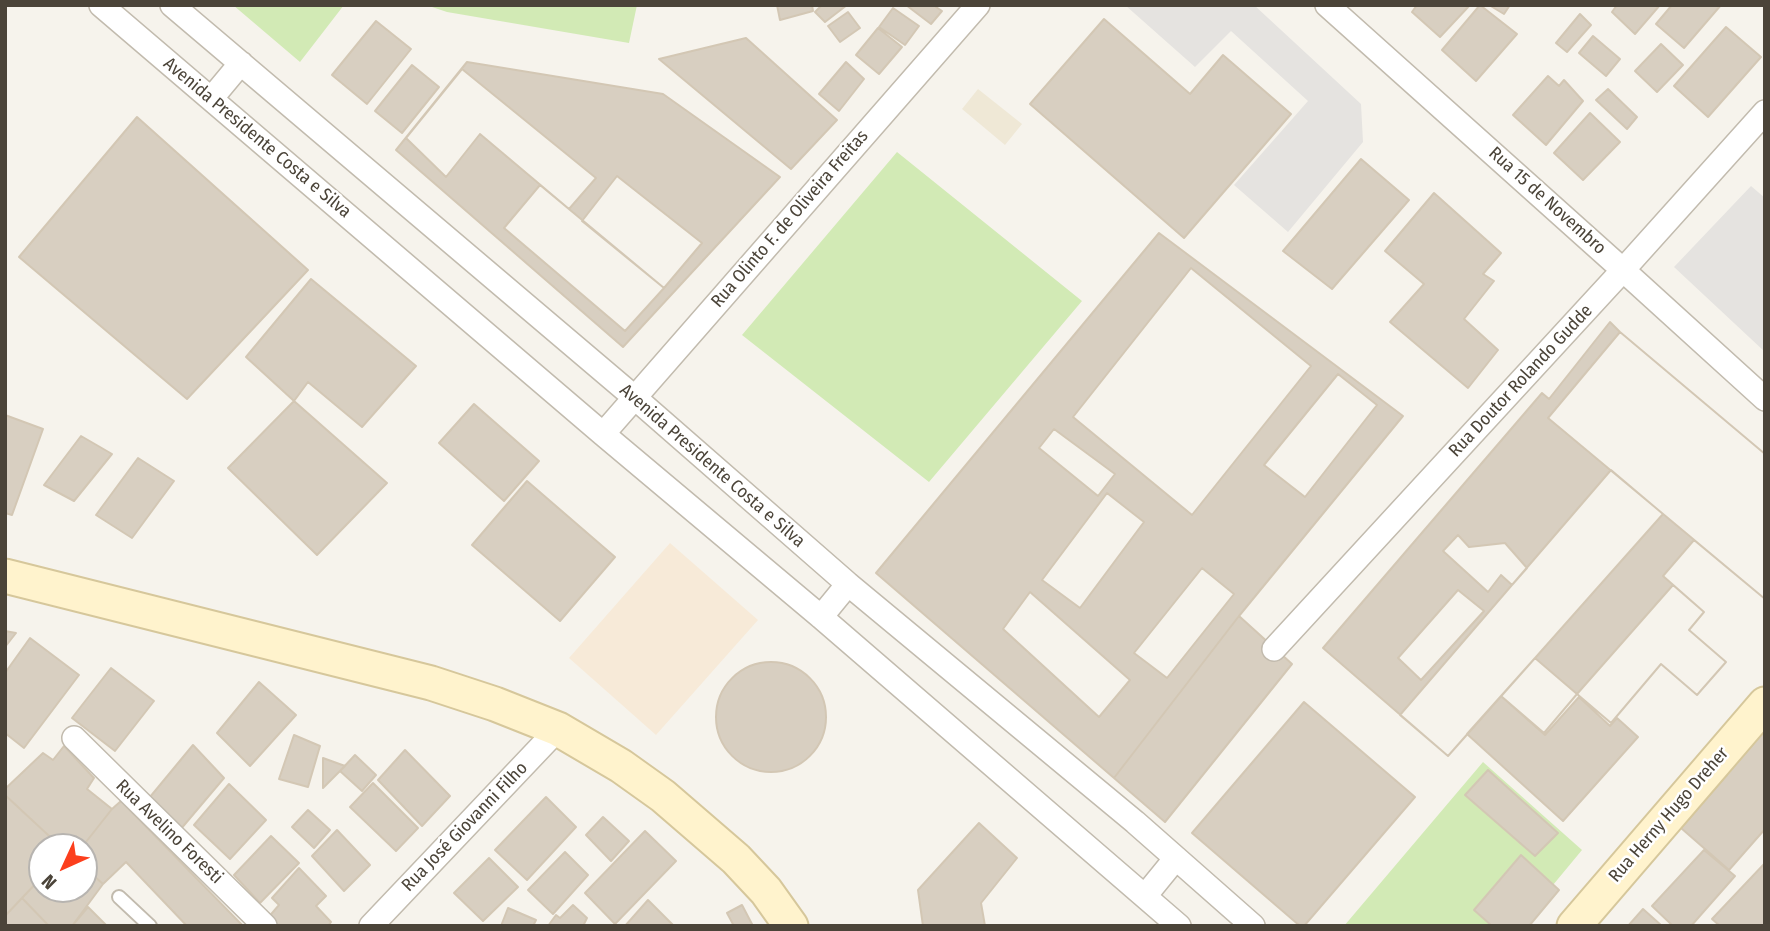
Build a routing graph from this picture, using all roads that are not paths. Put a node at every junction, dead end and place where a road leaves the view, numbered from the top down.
1 (101, 5) edge
2 (172, 5) edge
3 (978, 5) edge
4 (1327, 5) edge
5 (241, 64) junction
6 (211, 99) junction
7 (1765, 112) edge
8 (1623, 270) junction
9 (634, 397) junction
10 (1765, 399) edge
11 (603, 434) junction
12 (5, 576) edge
13 (848, 584) junction
14 (821, 617) junction
15 (1274, 649) dead end
16 (1765, 704) edge
17 (558, 729) junction
18 (74, 738) dead end
19 (1176, 858) junction
20 (119, 897) dead end
21 (1145, 897) junction
22 (149, 926) edge
23 (265, 926) edge
24 (371, 926) edge
25 (791, 926) edge
26 (1179, 926) edge
27 (1253, 926) edge
28 (1574, 926) edge

1 - 6 street, Avenida Presidente Costa e Silva
2 - 5 street, Avenida Presidente Costa e Silva
3 - 9 street, Rua Olinto F. de Oliveira Freitas
4 - 8 street, Rua 15 de Novembro
5 - 6 street
5 - 9 street, Avenida Presidente Costa e Silva
6 - 11 street, Avenida Presidente Costa e Silva
7 - 8 street, Rua Doutor Rolando Gudde
8 - 10 street, Rua 15 de Novembro
8 - 15 street, Rua Doutor Rolando Gudde
9 - 11 street, Rua Olinto F. de Oliveira Freitas
9 - 13 street, Avenida Presidente Costa e Silva
11 - 14 street, Avenida Presidente Costa e Silva
12 - 17 main road
13 - 14 street
13 - 19 street, Avenida Presidente Costa e Silva
14 - 21 street, Avenida Presidente Costa e Silva
16 - 28 main road, Rua Herny Hugo Dreher
17 - 24 street, Rua José Giovanni Filho
17 - 25 main road
18 - 23 street, Rua Avelino Foresti
19 - 21 street
19 - 27 street, Avenida Presidente Costa e Silva
20 - 22 lane
21 - 26 street, Avenida Presidente Costa e Silva

